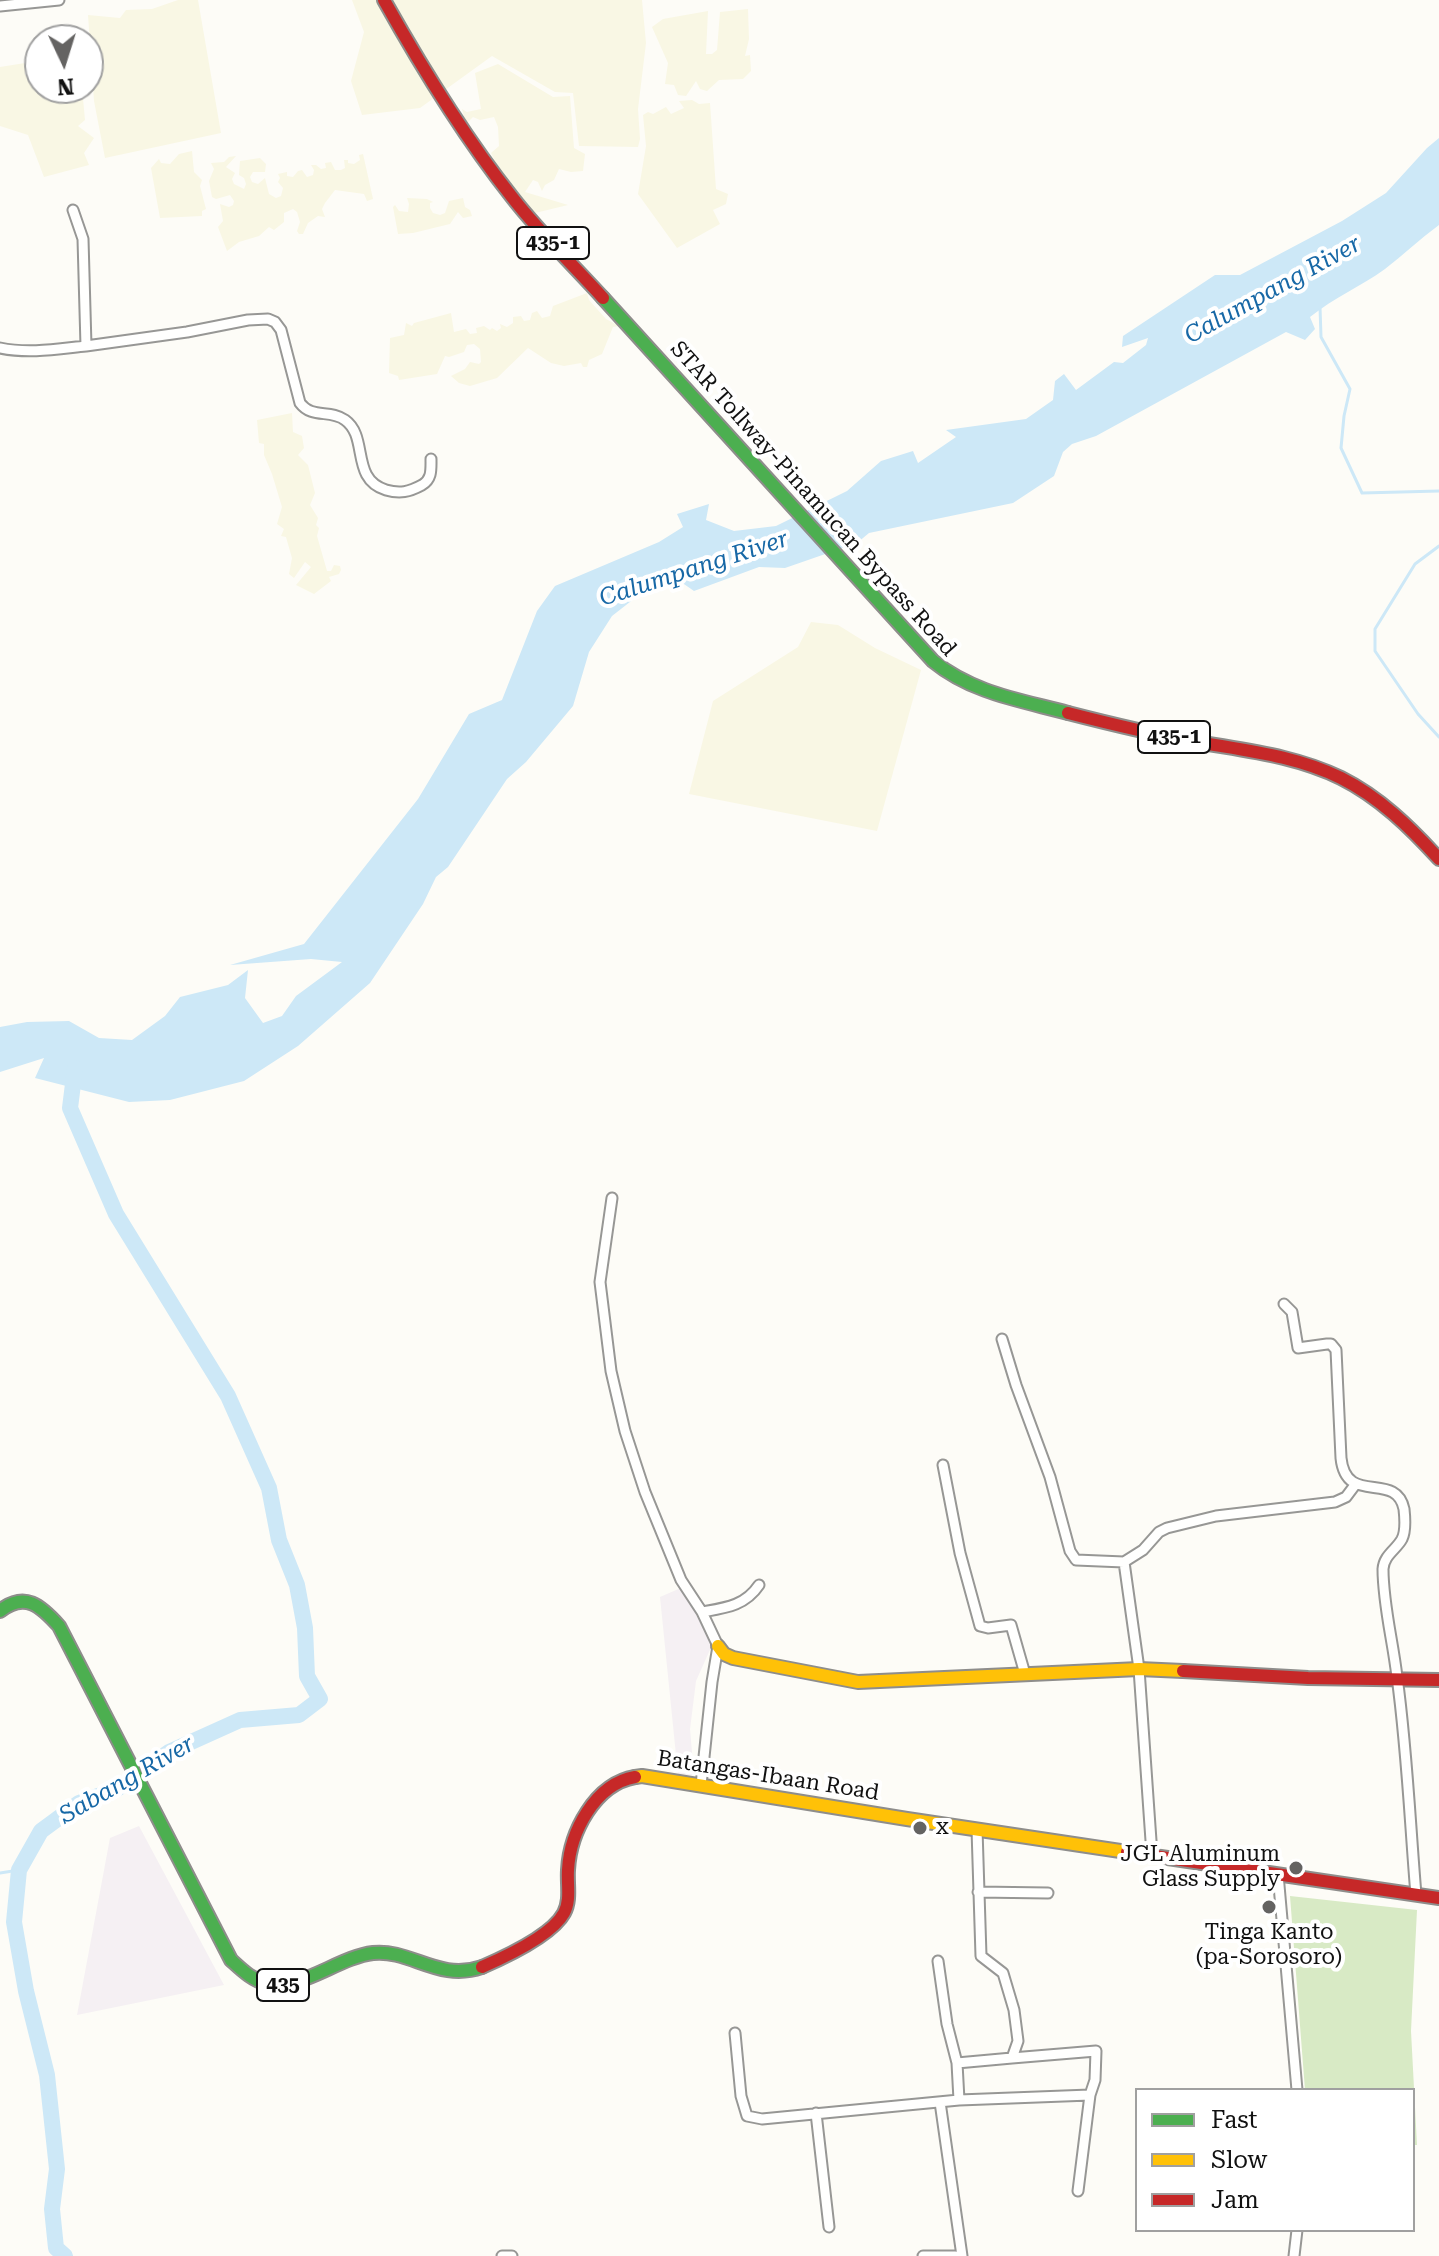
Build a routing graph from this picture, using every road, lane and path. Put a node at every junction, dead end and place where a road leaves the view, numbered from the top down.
1 (59, 0) edge
2 (384, 0) edge
3 (0, 6) edge
4 (73, 210) dead end
5 (86, 346) junction
6 (0, 348) edge
7 (431, 459) dead end
8 (1439, 859) edge
9 (612, 1198) dead end
10 (1284, 1304) dead end
11 (1002, 1339) dead end
12 (943, 1465) dead end
13 (1355, 1485) junction
14 (1124, 1562) junction
15 (759, 1585) dead end
16 (0, 1611) edge
17 (702, 1612) junction
18 (718, 1646) junction
19 (1139, 1669) junction
20 (1025, 1674) junction
21 (1397, 1678) junction
22 (1439, 1680) edge
23 (701, 1785) junction
24 (977, 1829) junction
25 (1152, 1855) junction
26 (1278, 1874) junction
27 (978, 1892) junction
28 (1048, 1893) dead end
29 (1416, 1895) junction
30 (1439, 1898) edge
31 (938, 1961) dead end
32 (735, 2033) dead end
33 (1012, 2058) junction
34 (957, 2063) junction
35 (1297, 2088) edge
36 (1090, 2095) junction
37 (959, 2100) junction
38 (940, 2102) junction
39 (816, 2113) junction
40 (1078, 2191) dead end
41 (829, 2227) dead end
42 (1297, 2232) edge
43 (502, 2256) edge
44 (512, 2256) edge
45 (923, 2256) edge
46 (955, 2256) edge
47 (962, 2256) edge
48 (1294, 2256) edge

1 - 3 street
2 - 8 main road, STAR Tollway-Pinamucan Bypass Road / 435-1
4 - 5 street
5 - 6 street
5 - 7 street
9 - 17 street
10 - 13 street
11 - 14 street
12 - 20 street
13 - 14 street
13 - 21 street
14 - 19 street
15 - 17 street
16 - 23 main road, Batangas-Ibaan Road / 435
17 - 18 street
18 - 20 main road
18 - 23 street
19 - 20 main road
19 - 21 main road
19 - 25 street
21 - 22 main road
21 - 29 street
23 - 24 main road, Batangas-Ibaan Road / 435
24 - 25 main road, Batangas-Ibaan Road / 435
24 - 27 street
25 - 26 main road, Batangas-Ibaan Road / 435
26 - 29 main road, Batangas-Ibaan Road / 435
26 - 35 street
27 - 28 street
27 - 33 street
29 - 30 main road, Batangas-Ibaan Road / 435
31 - 34 street
32 - 39 street
33 - 34 street
33 - 36 street
34 - 37 street
36 - 37 street
36 - 40 street
37 - 38 street
38 - 39 street
38 - 47 street
39 - 41 street
42 - 48 street
43 - 44 street
45 - 46 street

